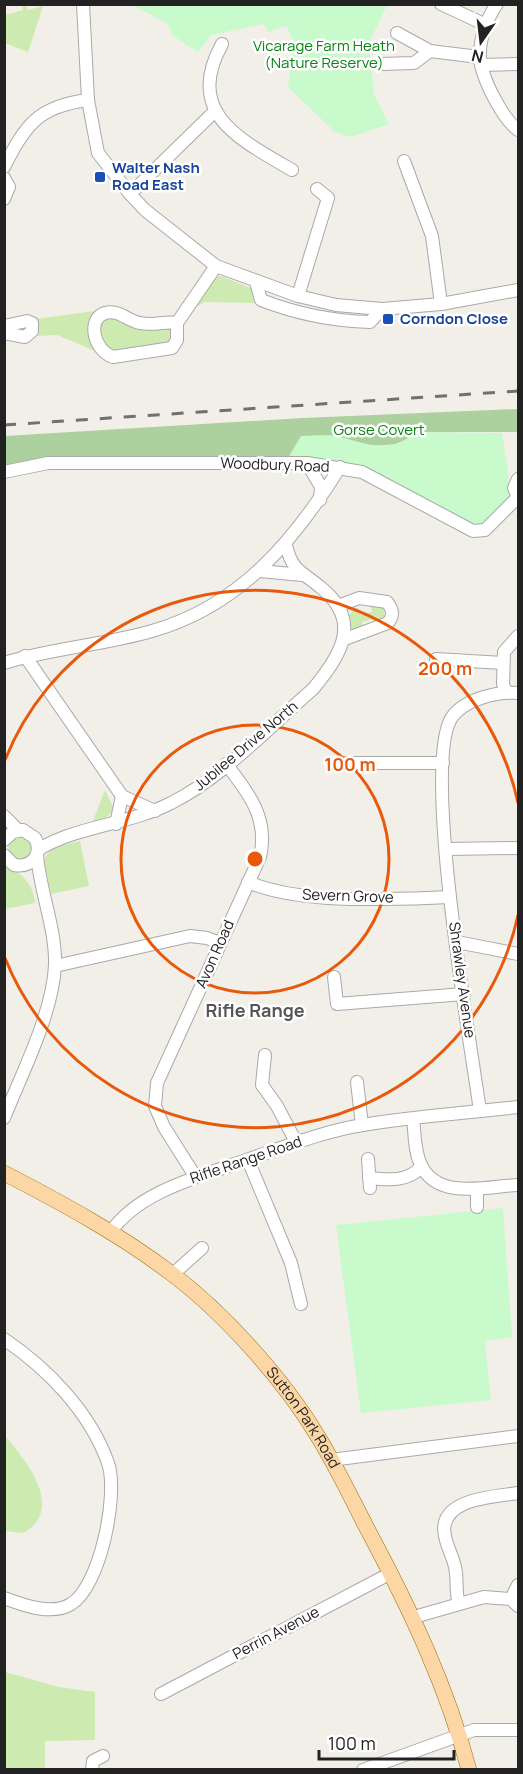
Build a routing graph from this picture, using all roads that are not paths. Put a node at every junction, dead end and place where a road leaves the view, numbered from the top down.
1 (83, 4) edge
2 (441, 4) edge
3 (497, 4) edge
4 (486, 26) junction
5 (397, 33) dead end
6 (222, 44) dead end
7 (430, 51) junction
8 (480, 61) junction
9 (381, 64) dead end
10 (519, 64) edge
11 (88, 100) junction
12 (214, 112) junction
13 (519, 129) edge
14 (404, 161) dead end
15 (4, 167) edge
16 (292, 170) dead end
17 (4, 178) edge
18 (317, 189) dead end
19 (129, 195) junction
20 (4, 199) edge
21 (216, 266) junction
22 (256, 282) junction
23 (519, 290) edge
24 (298, 297) junction
25 (441, 304) junction
26 (382, 309) junction
27 (177, 324) junction
28 (4, 326) edge
29 (4, 333) edge
30 (307, 463) junction
31 (340, 467) junction
32 (4, 472) edge
33 (519, 479) edge
34 (519, 497) edge
35 (320, 500) junction
36 (286, 545) junction
37 (260, 571) junction
38 (302, 575) junction
39 (338, 606) junction
40 (519, 636) edge
41 (345, 639) junction
42 (25, 656) junction
43 (436, 659) dead end
44 (4, 663) edge
45 (503, 663) junction
46 (512, 693) edge
47 (341, 763) dead end
48 (443, 763) junction
49 (226, 764) junction
50 (122, 796) junction
51 (155, 811) junction
52 (6, 818) edge
53 (116, 824) junction
54 (18, 830) junction
55 (4, 835) edge
56 (4, 840) edge
57 (37, 848) junction
58 (519, 848) edge
59 (446, 849) junction
60 (10, 861) edge
61 (248, 882) junction
62 (39, 885) junction
63 (450, 897) junction
64 (457, 942) junction
65 (220, 943) junction
66 (519, 954) edge
67 (55, 966) junction
68 (334, 977) dead end
69 (464, 994) junction
70 (265, 1055) dead end
71 (357, 1082) dead end
72 (519, 1107) edge
73 (480, 1111) junction
74 (4, 1118) edge
75 (413, 1119) junction
76 (362, 1125) junction
77 (296, 1142) junction
78 (368, 1159) dead end
79 (248, 1160) junction
80 (421, 1167) junction
81 (4, 1173) edge
82 (195, 1176) junction
83 (519, 1185) edge
84 (477, 1190) junction
85 (477, 1207) dead end
86 (110, 1233) junction
87 (202, 1248) dead end
88 (173, 1274) junction
89 (301, 1304) dead end
90 (4, 1339) edge
91 (519, 1436) edge
92 (331, 1460) junction
93 (519, 1492) edge
94 (391, 1573) junction
95 (518, 1585) edge
96 (4, 1598) edge
97 (515, 1602) edge
98 (459, 1604) junction
99 (414, 1617) junction
100 (161, 1694) dead end
101 (519, 1730) edge
102 (460, 1735) junction
103 (103, 1756) dead end
104 (92, 1770) edge
105 (363, 1770) edge
106 (469, 1770) edge

1 - 11 street
2 - 4 street
3 - 4 street
4 - 8 street
5 - 7 street
6 - 12 street
7 - 8 street
7 - 9 street
8 - 10 street
8 - 13 street
11 - 15 street
11 - 19 street
12 - 16 street
12 - 19 street
14 - 25 street
17 - 20 street
18 - 24 street
19 - 21 street
21 - 22 street
21 - 27 street
22 - 24 street
22 - 26 street
23 - 25 street
24 - 26 street
25 - 26 street
27 - 27 street
28 - 29 street
30 - 31 street, Woodbury Road
30 - 32 street, Woodbury Road
30 - 35 street
31 - 34 street, Woodbury Road
31 - 35 street
33 - 34 street
35 - 36 street
36 - 37 street
36 - 38 street
37 - 38 street
37 - 42 street
38 - 39 street
39 - 41 street
39 - 41 street
40 - 45 street
41 - 49 street, Jubilee Drive North
42 - 44 street
42 - 50 street
43 - 45 street
45 - 46 street
46 - 48 street, Shrawley Avenue
47 - 48 street
48 - 59 street, Shrawley Avenue
49 - 51 street, Jubilee Drive North
49 - 61 street, Avon Road
50 - 51 street
50 - 53 street
51 - 53 street, Jubilee Drive North
52 - 54 street, Jubilee Drive North
52 - 55 street
53 - 57 street, Jubilee Drive North
54 - 56 street
54 - 57 street, Jubilee Drive North
57 - 60 street
57 - 62 street
58 - 59 street
59 - 63 street, Shrawley Avenue
60 - 62 street
61 - 63 street, Severn Grove
61 - 65 street, Avon Road
62 - 67 street
63 - 64 street, Shrawley Avenue
64 - 66 street
64 - 69 street, Shrawley Avenue
65 - 67 street
65 - 82 street, Avon Road
67 - 74 street
68 - 69 street
69 - 73 street, Shrawley Avenue
70 - 77 street
71 - 76 street
72 - 73 street, Rifle Range Road
73 - 75 street, Rifle Range Road
75 - 76 street, Rifle Range Road
75 - 80 street
76 - 77 street, Rifle Range Road
77 - 79 street, Rifle Range Road
78 - 80 street
79 - 82 street, Rifle Range Road
79 - 89 street
80 - 84 street
81 - 86 main road, Sutton Park Road
82 - 86 street, Rifle Range Road
83 - 84 street
84 - 85 street
86 - 88 main road, Sutton Park Road
87 - 88 street
88 - 92 main road, Sutton Park Road
90 - 96 street
91 - 92 street
92 - 94 main road, Sutton Park Road
93 - 98 street
94 - 99 main road, Sutton Park Road
94 - 100 street, Perrin Avenue
95 - 97 street
97 - 98 street
98 - 99 street
99 - 102 main road, Sutton Park Road
101 - 102 street
102 - 105 street
102 - 106 main road, Sutton Park Road
103 - 104 street

